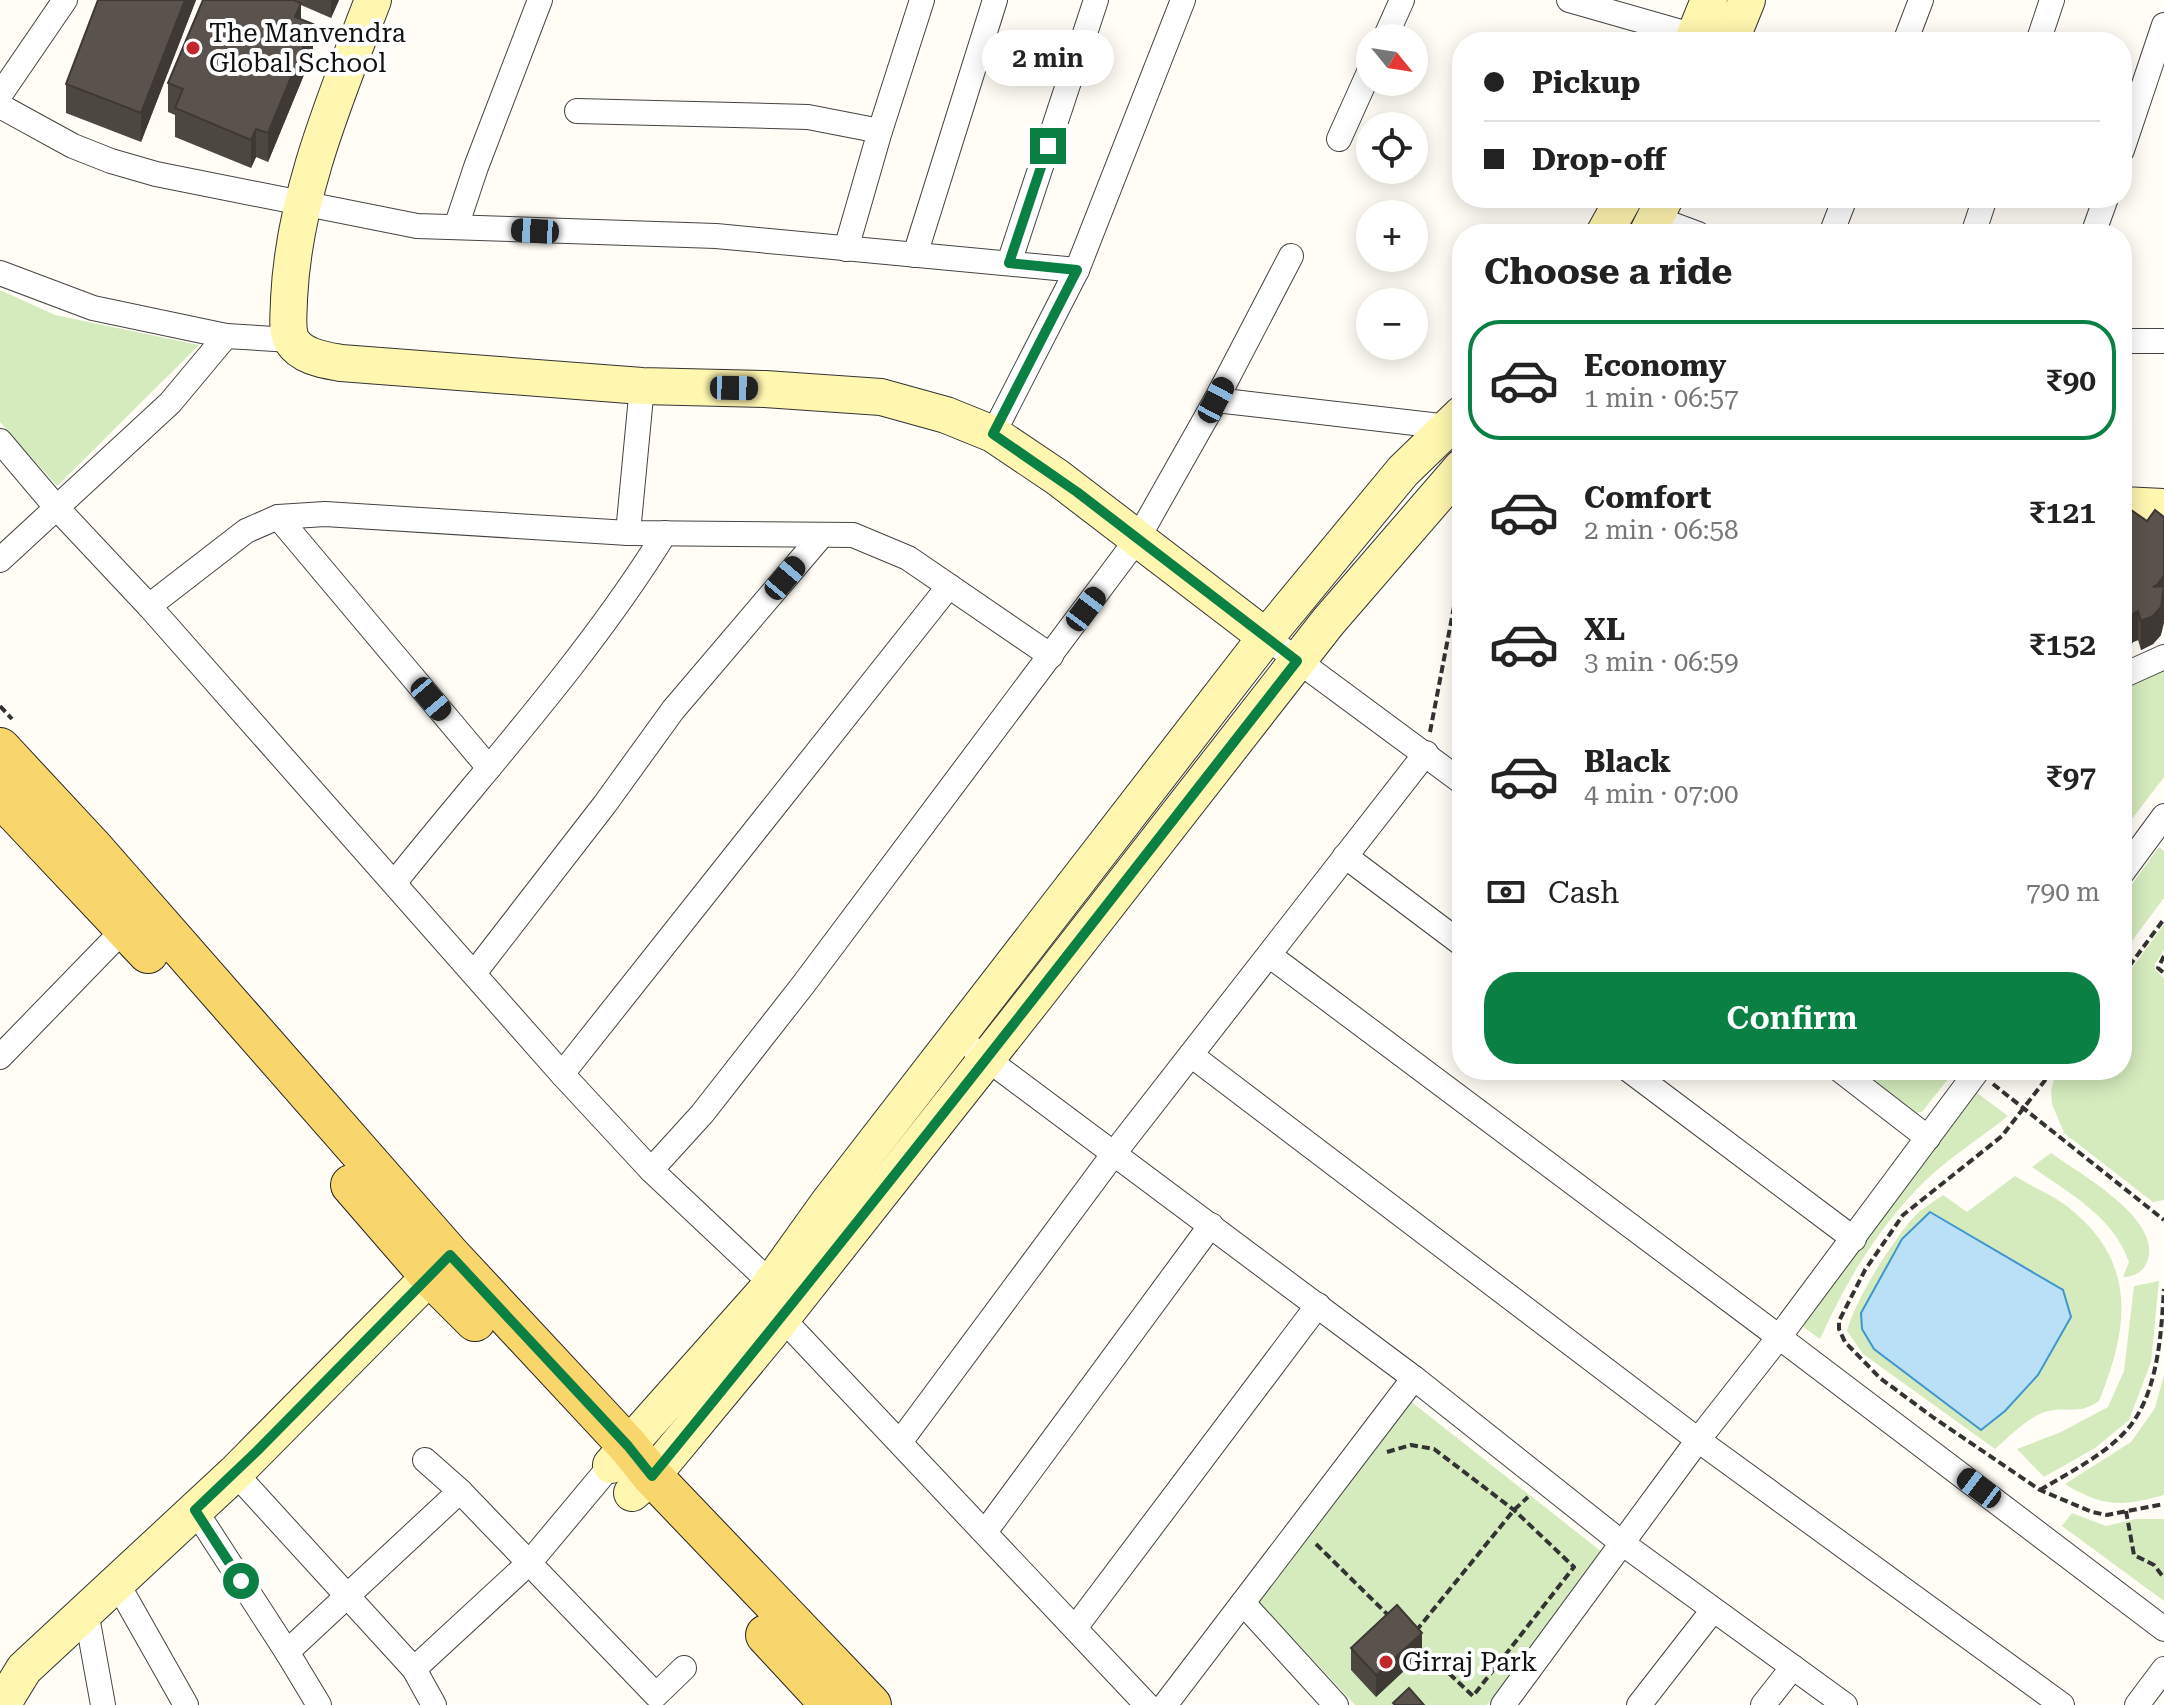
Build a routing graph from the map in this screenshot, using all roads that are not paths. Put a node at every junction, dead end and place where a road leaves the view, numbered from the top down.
1 (65, 0) edge
2 (373, 0) edge
3 (540, 0) edge
4 (922, 0) edge
5 (995, 0) edge
6 (1096, 0) edge
7 (1183, 0) edge
8 (1402, 0) edge
9 (1569, 0) edge
10 (1709, 0) edge
11 (1747, 0) edge
12 (1921, 0) edge
13 (2052, 0) edge
14 (1391, 24) edge
15 (2164, 25) edge
16 (1674, 32) edge
17 (1702, 32) edge
18 (1734, 32) edge
19 (1909, 32) edge
20 (2041, 32) edge
21 (0, 95) edge
22 (1358, 96) edge
23 (0, 106) edge
24 (577, 111) dead end
25 (2132, 120) edge
26 (880, 131) junction
27 (1339, 139) dead end
28 (301, 205) junction
29 (456, 227) junction
30 (846, 249) junction
31 (915, 255) junction
32 (1291, 256) dead end
33 (1009, 263) junction
34 (1077, 270) junction
35 (0, 273) edge
36 (226, 336) junction
37 (291, 340) junction
38 (2132, 341) edge
39 (2164, 341) edge
40 (642, 386) junction
41 (1216, 400) junction
42 (1452, 421) edge
43 (1452, 424) edge
44 (993, 434) junction
45 (0, 441) edge
46 (1403, 471) junction
47 (1452, 472) edge
48 (1452, 480) edge
49 (2132, 505) edge
50 (56, 507) junction
51 (2164, 507) edge
52 (278, 517) junction
53 (628, 533) junction
54 (665, 533) junction
55 (822, 535) junction
56 (1138, 538) junction
57 (0, 560) edge
58 (949, 586) junction
59 (149, 606) junction
60 (1266, 637) junction
61 (1051, 656) junction
62 (2164, 657) edge
63 (1297, 661) junction
64 (2132, 671) edge
65 (0, 748) edge
66 (1426, 753) junction
67 (489, 768) junction
68 (1452, 774) edge
69 (0, 796) edge
70 (2163, 821) edge
71 (1345, 856) junction
72 (2132, 860) edge
73 (395, 882) junction
74 (135, 918) junction
75 (1452, 936) edge
76 (1269, 955) junction
77 (475, 972) junction
78 (973, 1048) junction
79 (1191, 1055) junction
80 (0, 1057) edge
81 (562, 1074) junction
82 (1642, 1080) edge
83 (1853, 1080) edge
84 (1970, 1080) edge
85 (1928, 1138) junction
86 (1115, 1152) junction
87 (651, 1170) junction
88 (1211, 1225) junction
89 (1854, 1239) junction
90 (440, 1266) junction
91 (771, 1283) junction
92 (1318, 1305) junction
93 (782, 1318) junction
94 (1779, 1337) junction
95 (1414, 1378) junction
96 (1698, 1440) junction
97 (900, 1442) junction
98 (425, 1460) dead end
99 (631, 1470) junction
100 (235, 1473) junction
101 (460, 1491) junction
102 (195, 1510) junction
103 (985, 1532) junction
104 (1622, 1543) junction
105 (530, 1562) junction
106 (117, 1583) junction
107 (350, 1596) junction
108 (1243, 1603) junction
109 (1713, 1610) junction
110 (86, 1611) junction
111 (1075, 1628) junction
112 (2164, 1629) edge
113 (287, 1652) junction
114 (1793, 1667) junction
115 (684, 1668) dead end
116 (414, 1669) junction
117 (2164, 1669) edge
118 (2, 1705) edge
119 (103, 1705) edge
120 (186, 1705) edge
121 (319, 1705) edge
122 (434, 1705) edge
123 (831, 1705) edge
124 (871, 1705) edge
125 (1147, 1705) edge
126 (1165, 1705) edge
127 (1336, 1705) edge
128 (1503, 1705) edge
129 (1639, 1705) edge
130 (1763, 1705) edge
131 (1845, 1705) edge
132 (2062, 1705) edge
133 (2137, 1705) edge

1 - 21 street
2 - 28 street
3 - 29 street
4 - 26 street
5 - 31 street
6 - 33 street
7 - 34 street
8 - 14 street
9 - 16 street
10 - 17 street
11 - 18 street
12 - 19 street
13 - 20 street
15 - 25 street
22 - 27 street
23 - 28 street
24 - 26 street
26 - 30 street
28 - 29 street
28 - 37 street
29 - 30 street
30 - 31 street
31 - 33 street
32 - 41 street
33 - 34 street
34 - 44 street
35 - 36 street
36 - 37 street
36 - 50 street
37 - 40 street
38 - 39 street
40 - 44 street
40 - 53 street
41 - 42 street
41 - 56 street
43 - 46 street
44 - 56 street
45 - 50 street
46 - 47 street
46 - 60 street
48 - 63 street
49 - 51 street
50 - 57 street
50 - 59 street
52 - 53 street
52 - 59 street
52 - 67 street
53 - 54 street
54 - 55 street
54 - 67 street
55 - 58 street
55 - 77 street
56 - 60 street
56 - 61 street
58 - 61 street
58 - 81 street
59 - 73 street
60 - 63 street
60 - 78 street
61 - 87 street
62 - 64 street
63 - 66 street
63 - 78 street
65 - 74 main road
66 - 68 street
66 - 71 street
67 - 73 street
69 - 74 main road
70 - 72 street
71 - 75 street
71 - 76 street
73 - 77 street
74 - 80 street
74 - 90 main road
76 - 79 street
76 - 94 street
77 - 81 street
78 - 86 street
78 - 91 street
78 - 93 street
79 - 86 street
79 - 96 street
81 - 87 street
82 - 89 street
83 - 85 street
84 - 85 street
85 - 89 street
86 - 88 street
86 - 97 street
87 - 91 street
88 - 92 street
88 - 103 street
89 - 94 street
90 - 99 main road
90 - 100 street
91 - 99 street
92 - 95 street
92 - 111 street
93 - 97 street
93 - 99 street
94 - 96 street
94 - 112 street
95 - 104 street
95 - 108 street
96 - 104 street
96 - 132 street
97 - 103 street
98 - 101 street
99 - 105 street
99 - 123 main road
99 - 124 main road
100 - 102 street
100 - 107 street
101 - 105 street
101 - 107 street
102 - 106 street
102 - 113 street
103 - 111 street
104 - 109 street
104 - 128 street
105 - 115 street
105 - 116 street
106 - 110 street
106 - 120 street
107 - 113 street
107 - 116 street
108 - 126 street
108 - 127 street
109 - 114 street
109 - 129 street
110 - 118 street
110 - 119 street
111 - 125 street
113 - 121 street
114 - 130 street
114 - 131 street
116 - 122 street
117 - 133 street

